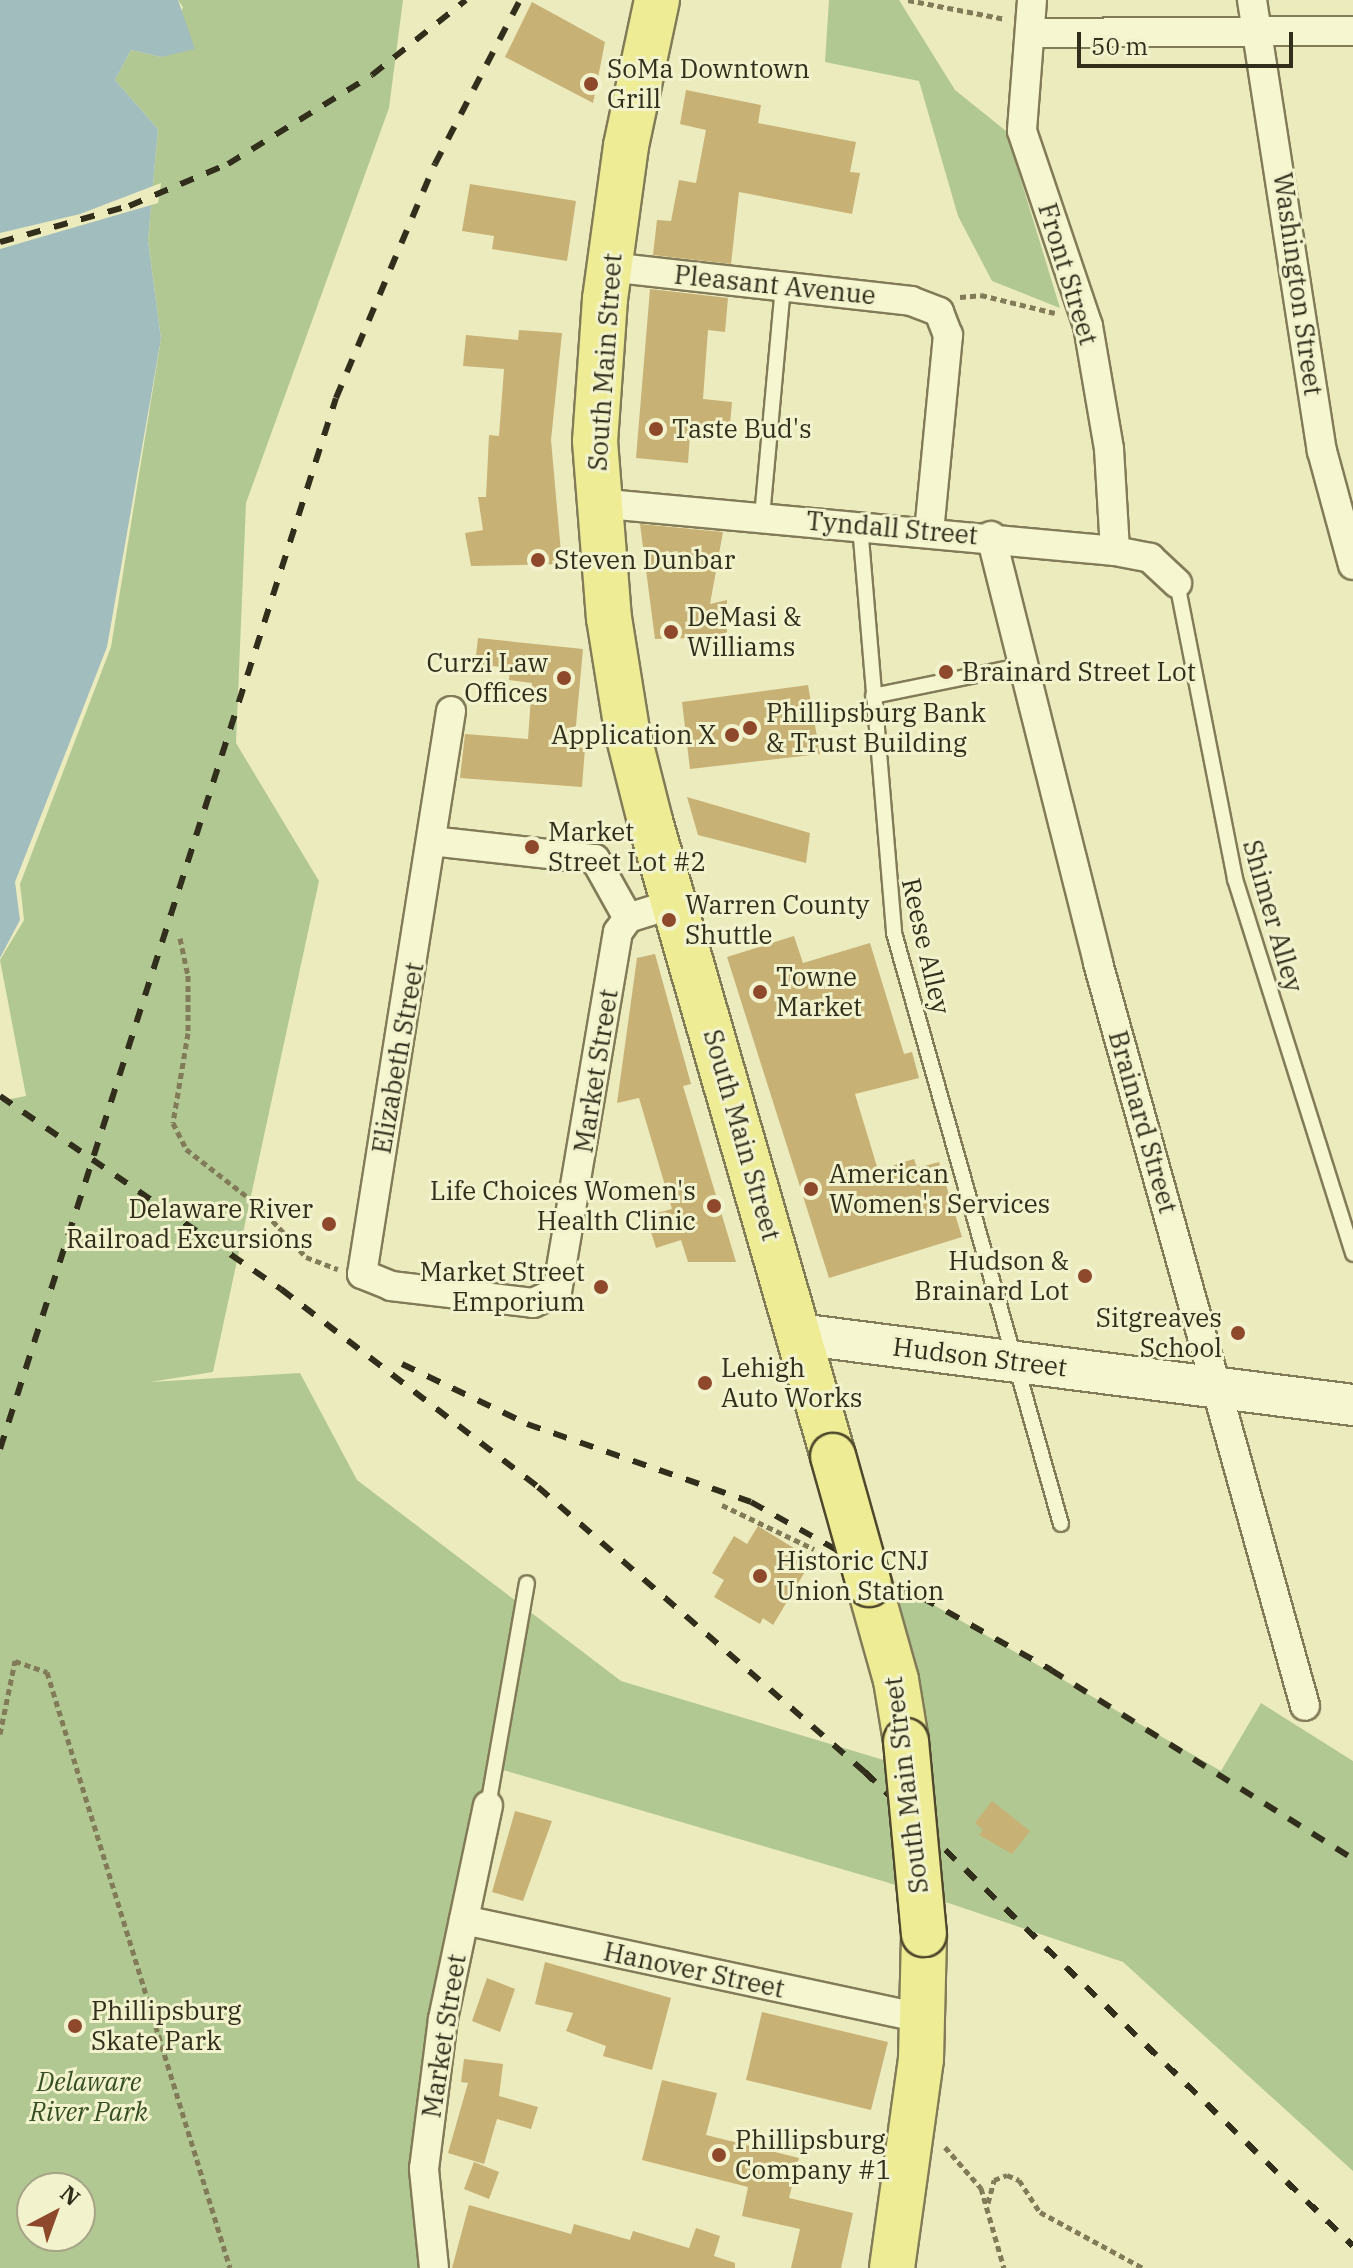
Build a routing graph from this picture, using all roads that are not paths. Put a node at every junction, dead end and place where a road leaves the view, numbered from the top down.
1 (657, 0) edge
2 (1032, 0) edge
3 (1252, 0) edge
4 (1260, 31) junction
5 (1353, 31) edge
6 (1033, 33) junction
7 (609, 267) junction
8 (783, 286) junction
9 (596, 503) junction
10 (762, 517) junction
11 (859, 525) junction
12 (929, 531) junction
13 (991, 536) junction
14 (1115, 551) junction
15 (1353, 565) edge
16 (1177, 583) joint
17 (1020, 666) junction
18 (873, 696) junction
19 (451, 711) dead end
20 (431, 841) junction
21 (676, 903) junction
22 (628, 918) junction
23 (1353, 1254) edge
24 (362, 1274) joint
25 (798, 1334) junction
26 (1017, 1364) junction
27 (1217, 1385) junction
28 (1353, 1405) edge
29 (1061, 1524) dead end
30 (527, 1583) dead end
31 (1305, 1706) dead end
32 (488, 1806) joint
33 (464, 1920) junction
34 (924, 2019) junction
35 (434, 2268) edge
36 (892, 2268) edge

1 - 7 main road, South Main Street
2 - 6 street, Front Street
3 - 4 street, Washington Street
4 - 5 street
4 - 6 street
4 - 15 street, Washington Street
6 - 14 street, Front Street
7 - 8 street, Pleasant Avenue
7 - 9 main road, South Main Street
8 - 10 lane
8 - 12 street, Pleasant Avenue
9 - 10 street, Tyndall Street
9 - 21 main road, South Main Street
10 - 11 street, Tyndall Street
11 - 12 street, Tyndall Street
11 - 18 lane, Reese Alley
12 - 13 street, Tyndall Street
13 - 14 street, Tyndall Street
13 - 17 street, Brainard Street
14 - 16 street, Tyndall Street
16 - 23 lane, Shimer Alley
17 - 18 lane
17 - 27 street, Brainard Street
18 - 26 lane, Reese Alley
19 - 20 street, Elizabeth Street
20 - 22 street
20 - 24 street, Elizabeth Street
21 - 22 street
21 - 25 main road, South Main Street
22 - 24 street, Market Street
25 - 26 street, Hudson Street
25 - 34 main road, South Main Street, bridge
26 - 27 street, Hudson Street
26 - 29 lane, Reese Alley
27 - 28 street, Hudson Street
27 - 31 street, Brainard Street
30 - 32 lane
32 - 33 street, Market Street
33 - 34 street, Hanover Street
33 - 35 street, Market Street
34 - 36 main road, South Main Street

